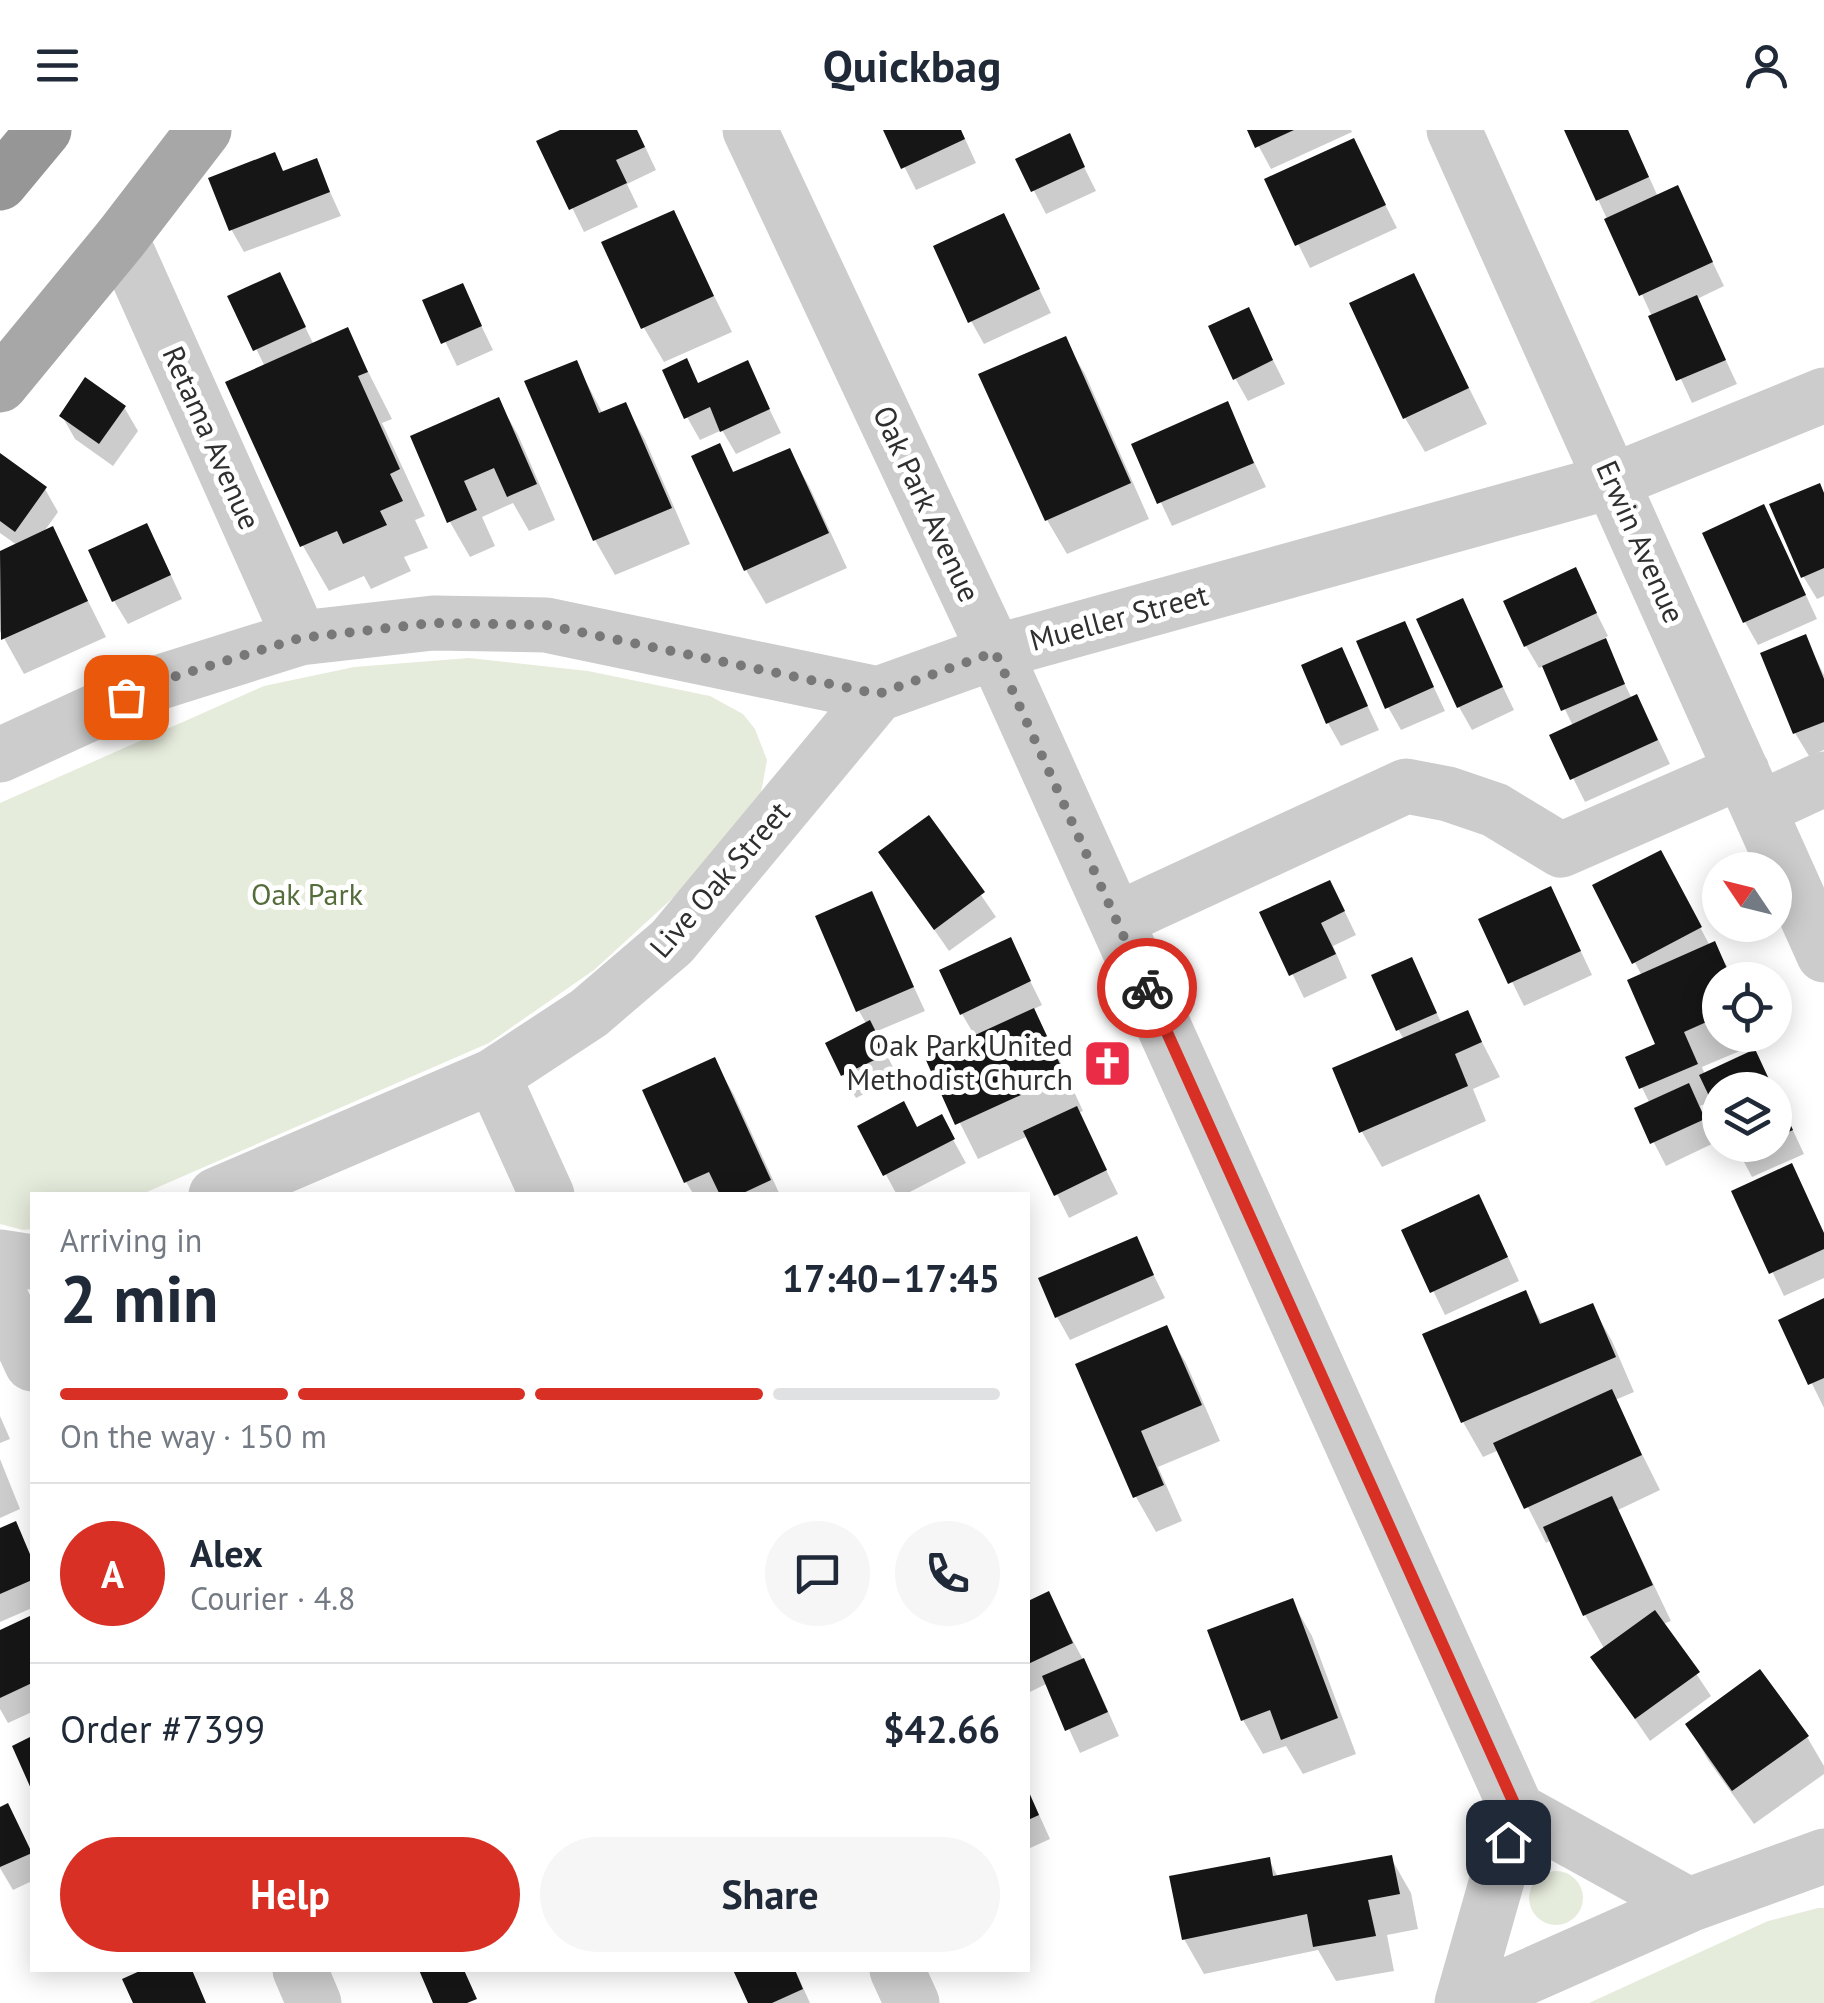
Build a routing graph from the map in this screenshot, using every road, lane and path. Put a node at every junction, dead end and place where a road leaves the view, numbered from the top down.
1 (44, 130) edge
2 (204, 130) edge
3 (750, 130) edge
4 (1454, 130) edge
5 (0, 184) edge
6 (122, 238) junction
7 (0, 385) edge
8 (1824, 395) edge
9 (1613, 481) junction
10 (300, 638) junction
11 (995, 652) junction
12 (878, 694) junction
13 (0, 755) edge
14 (1824, 780) edge
15 (1750, 790) junction
16 (1116, 920) junction
17 (1824, 955) edge
18 (493, 1076) junction
19 (223, 1192) edge
20 (546, 1192) edge
21 (0, 1257) edge
22 (30, 1262) edge
23 (0, 1296) edge
24 (30, 1360) edge
25 (1517, 1810) junction
26 (1824, 1856) edge
27 (1689, 1905) junction
28 (301, 1972) edge
29 (898, 1972) edge
30 (314, 2003) edge
31 (912, 2003) edge
32 (1465, 2003) edge

1 - 5 highway
2 - 6 main road
3 - 11 street, Oak Park Avenue
4 - 9 street, Erwin Avenue
6 - 7 main road
6 - 10 street, Retama Avenue
8 - 9 street, Mueller Street
9 - 11 street, Mueller Street
9 - 15 street, Erwin Avenue
10 - 12 street
10 - 13 street
11 - 12 street, Mueller Street
11 - 16 street, Oak Park Avenue
12 - 18 street, Live Oak Street
14 - 15 street
15 - 16 street
15 - 17 street, Erwin Avenue
16 - 25 street, Oak Park Avenue
18 - 19 street, Live Oak Street
18 - 20 street
21 - 22 street
23 - 24 street
25 - 27 street
25 - 32 street
26 - 27 street
27 - 32 street
28 - 30 street
29 - 31 street

